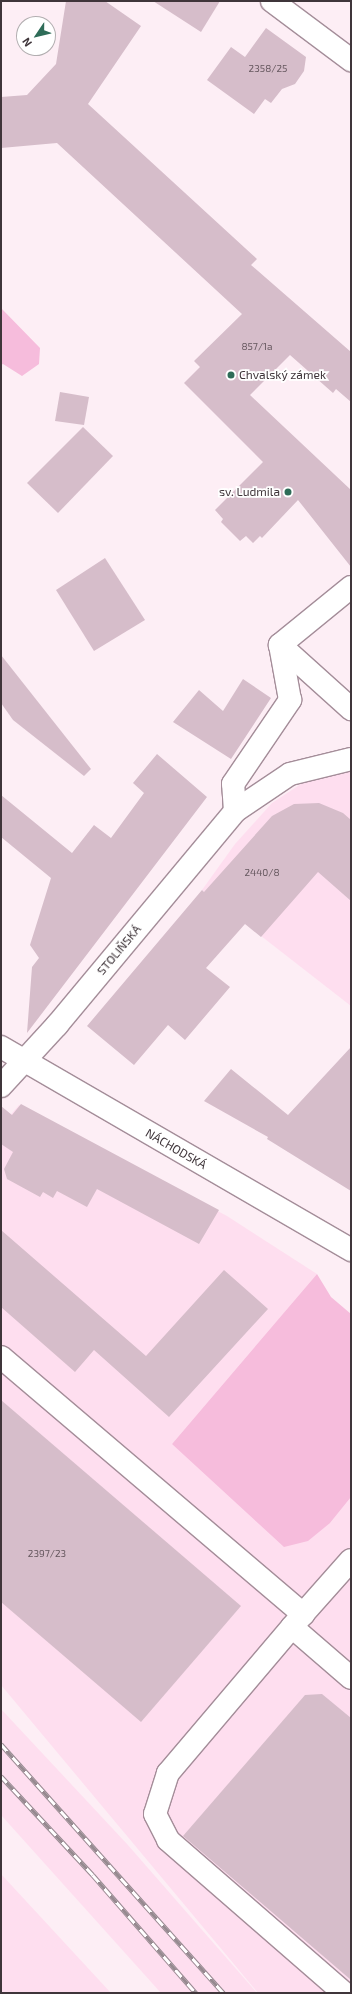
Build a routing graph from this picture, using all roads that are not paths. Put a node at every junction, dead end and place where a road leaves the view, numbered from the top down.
1 (272, 1) edge
2 (351, 60) edge
3 (351, 587) edge
4 (280, 645) junction
5 (351, 709) edge
6 (351, 759) edge
7 (235, 811) junction
8 (1, 1048) edge
9 (24, 1061) junction
10 (1, 1086) edge
11 (351, 1250) edge
12 (1, 1357) edge
13 (351, 1560) edge
14 (298, 1621) junction
15 (351, 1678) edge
16 (344, 1993) edge

1 - 2 street
3 - 4 street
4 - 5 street
4 - 7 street
6 - 7 street, STOLIŇSKÁ
7 - 9 street, STOLIŇSKÁ
8 - 9 street, NÁCHODSKÁ
9 - 10 street, STOLIŇSKÁ
9 - 11 street, NÁCHODSKÁ
12 - 14 street
13 - 14 street
14 - 15 street
14 - 16 street

